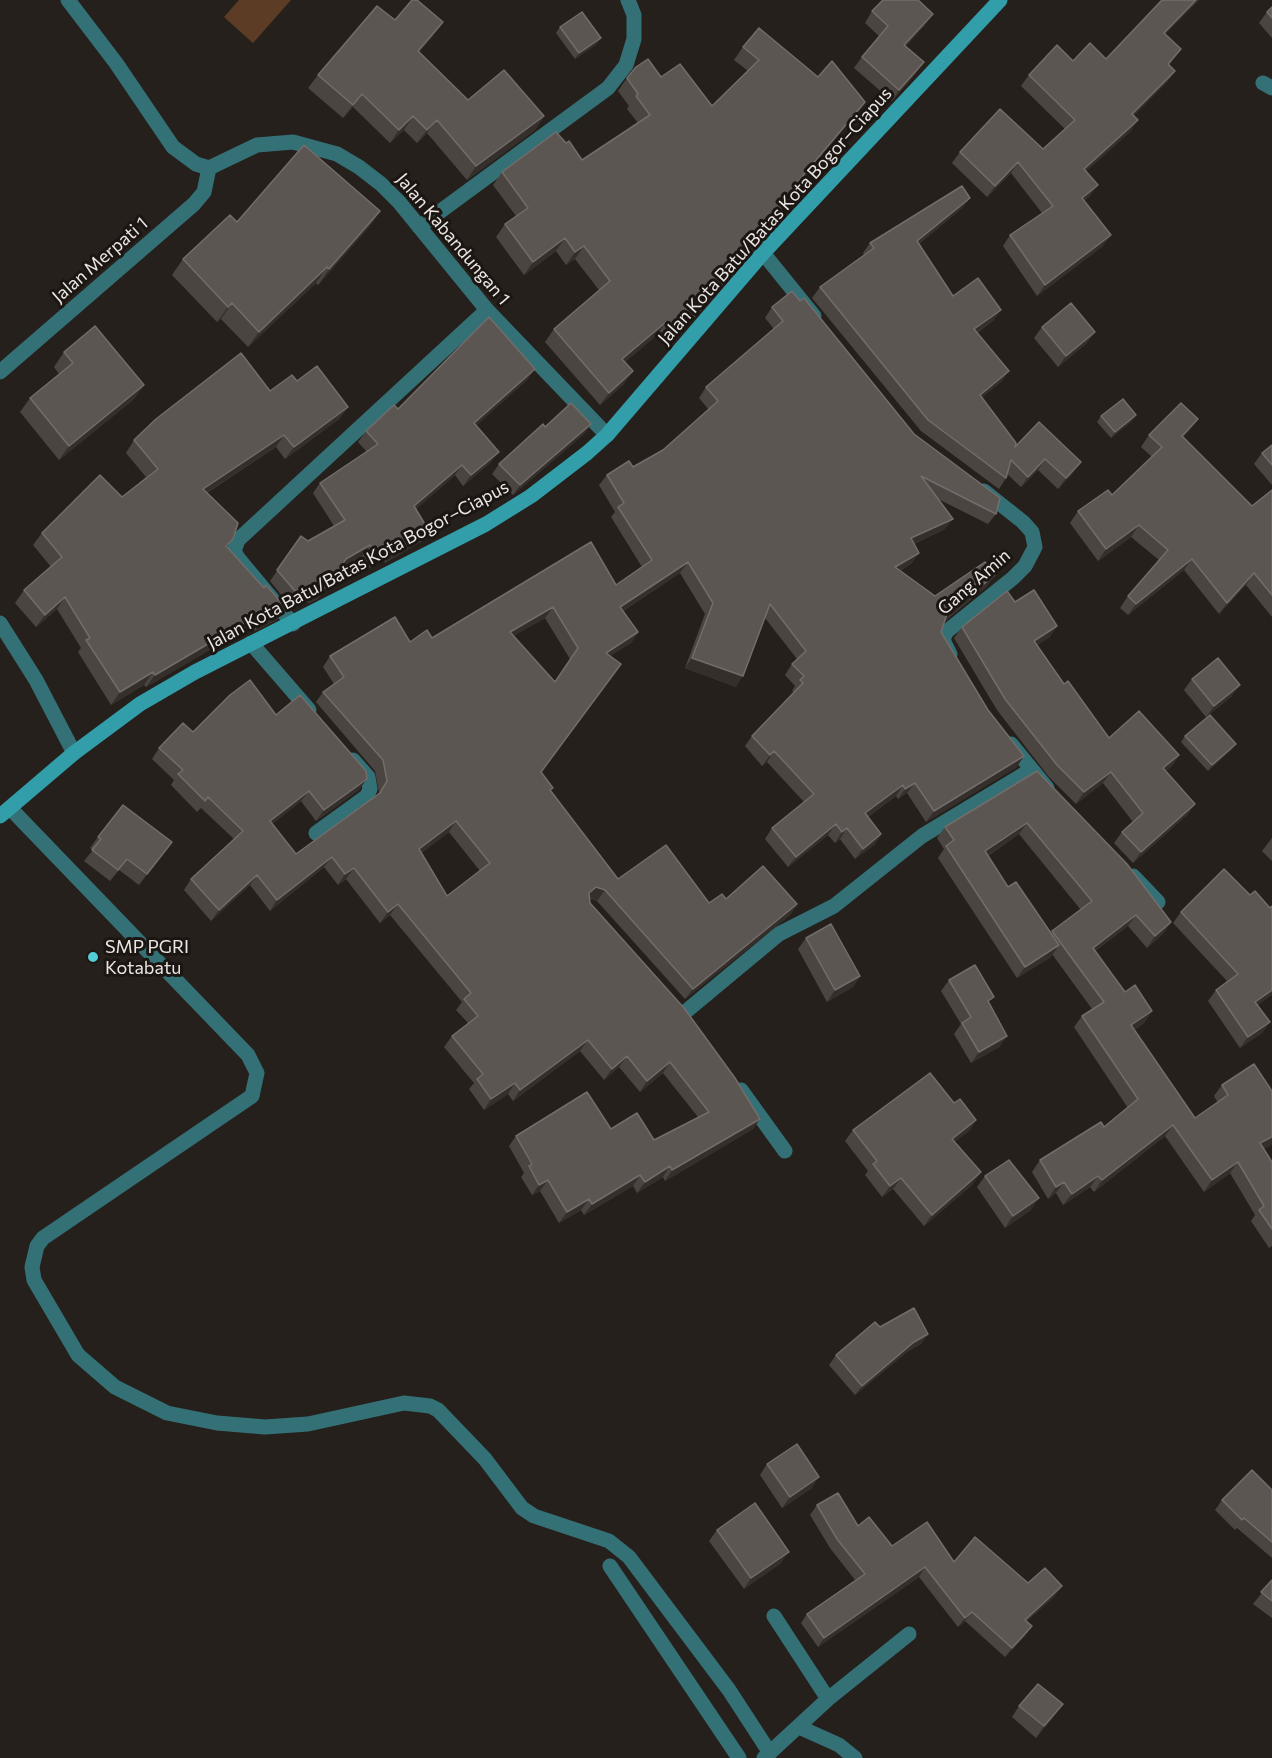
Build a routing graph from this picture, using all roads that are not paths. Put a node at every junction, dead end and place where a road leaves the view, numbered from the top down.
1 (68, 0) edge
2 (628, 0) edge
3 (1000, 0) edge
4 (209, 168) junction
5 (419, 227) junction
6 (763, 253) junction
7 (487, 310) junction
8 (821, 325) edge
9 (0, 372) edge
10 (608, 435) junction
11 (968, 479) edge
12 (0, 623) edge
13 (293, 624) junction
14 (251, 644) junction
15 (957, 665) edge
16 (321, 724) edge
17 (1003, 734) edge
18 (344, 751) edge
19 (74, 753) junction
20 (1031, 770) junction
21 (1059, 800) edge
22 (5, 812) edge
23 (316, 833) dead end
24 (1125, 868) edge
25 (1158, 902) edge
26 (684, 1013) edge
27 (731, 1077) edge
28 (785, 1150) dead end
29 (610, 1566) dead end
30 (774, 1616) dead end
31 (909, 1634) dead end
32 (828, 1699) junction
33 (799, 1727) junction
34 (766, 1755) edge
35 (739, 1758) edge
36 (855, 1758) edge

1 - 4 street
2 - 5 street
3 - 6 main road, Jalan Kota Batu/Batas Kota Bogor–Ciapus
4 - 5 street, Jalan Kabandungan 1
4 - 9 street, Jalan Merpati 1
5 - 7 street, Jalan Kabandungan 1
6 - 8 street
6 - 10 main road, Jalan Kota Batu/Batas Kota Bogor–Ciapus
7 - 10 street, Jalan Kabandungan 1
7 - 13 street
10 - 13 main road, Jalan Kota Batu/Batas Kota Bogor–Ciapus
11 - 15 street, Gang Amin
12 - 19 street
13 - 14 main road, Jalan Kota Batu/Batas Kota Bogor–Ciapus
14 - 16 street
14 - 19 main road, Jalan Kota Batu/Batas Kota Bogor–Ciapus
17 - 20 street
18 - 23 street
19 - 22 main road, Jalan Kota Batu/Batas Kota Bogor–Ciapus
20 - 21 street
20 - 26 street
22 - 34 street
24 - 25 street
27 - 28 street
29 - 35 street
30 - 32 street
31 - 32 street
32 - 33 street
33 - 34 street
33 - 36 street

